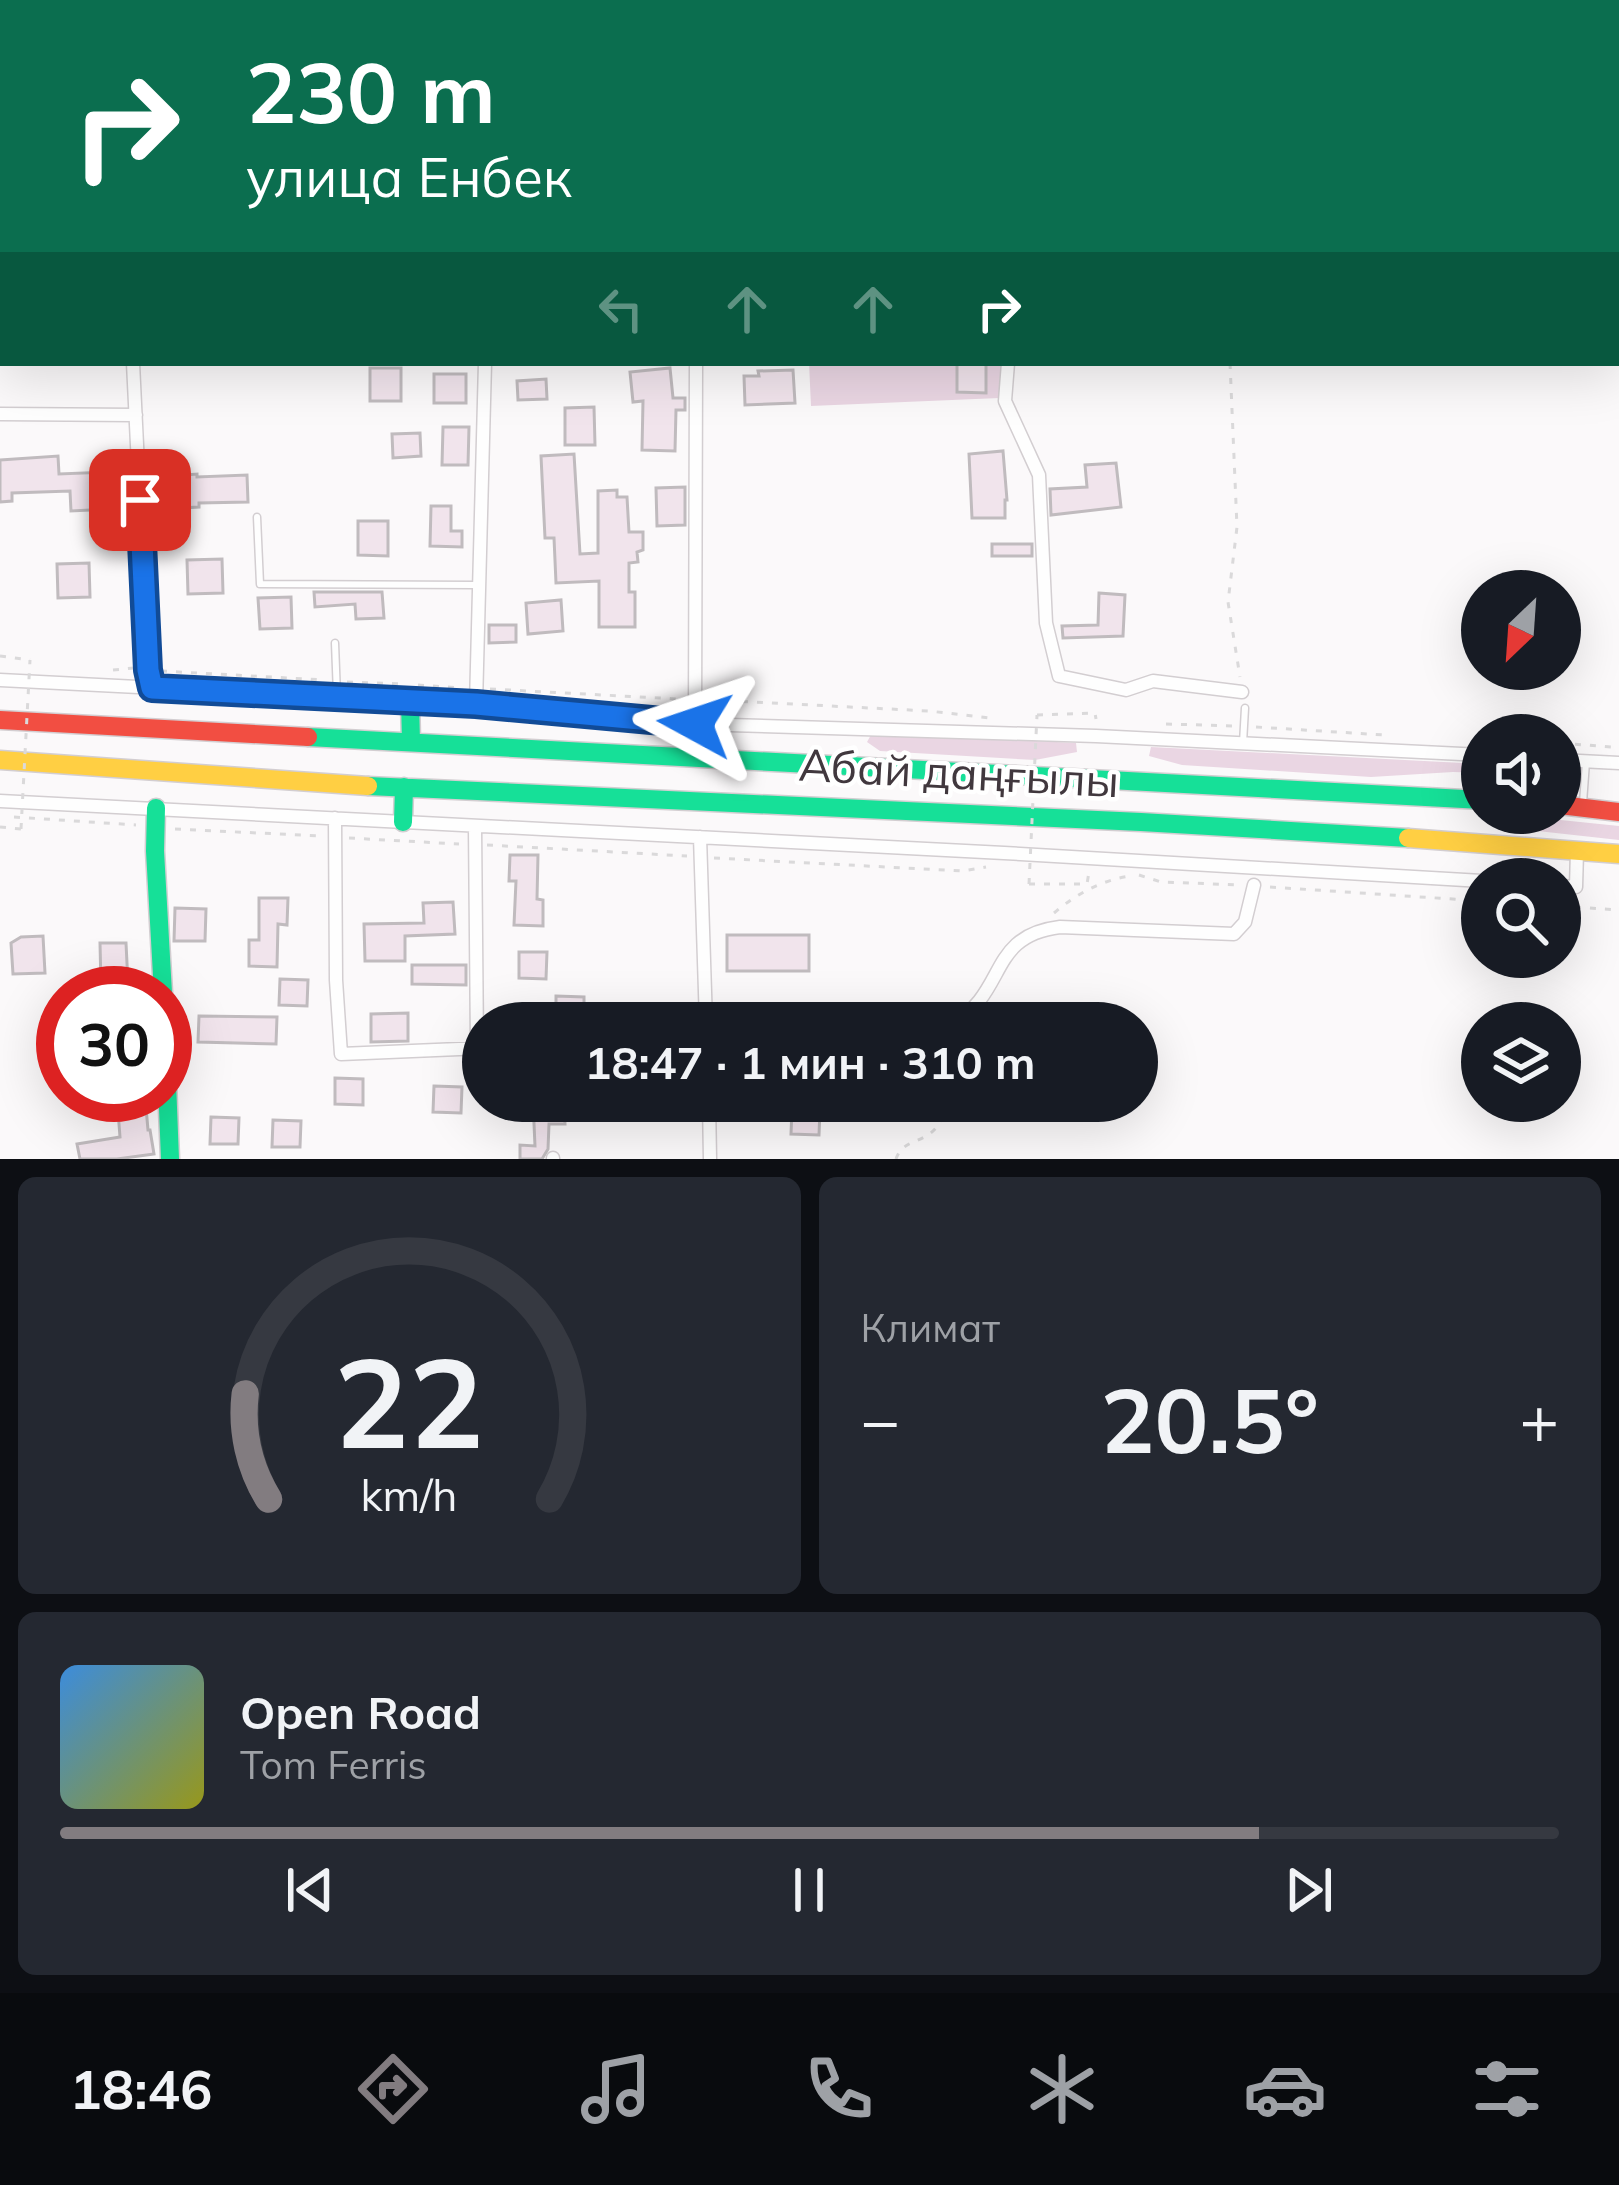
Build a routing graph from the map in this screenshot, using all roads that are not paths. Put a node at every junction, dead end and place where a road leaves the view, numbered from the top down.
1 (133, 366) edge
2 (485, 366) edge
3 (696, 366) edge
4 (1008, 366) edge
5 (136, 413) junction
6 (0, 414) edge
7 (257, 517) dead end
8 (479, 585) junction
9 (335, 643) dead end
10 (0, 680) edge
11 (152, 688) junction
12 (1242, 692) road end
13 (338, 698) junction
14 (410, 701) junction
15 (476, 704) junction
16 (1245, 708) dead end
17 (0, 720) edge
18 (695, 724) junction
19 (411, 742) junction
20 (1244, 743) junction
21 (1461, 754) edge
22 (0, 760) edge
23 (1581, 761) edge
24 (1586, 761) junction
25 (1619, 763) edge
26 (404, 787) junction
27 (1461, 799) edge
28 (0, 801) edge
29 (1583, 806) joint
30 (1619, 812) edge
31 (155, 818) junction
32 (335, 818) junction
33 (404, 822) junction
34 (475, 826) junction
35 (1476, 834) edge
36 (700, 837) junction
37 (1475, 841) junction
38 (1577, 851) junction
39 (1619, 854) edge
40 (1577, 858) edge
41 (1461, 880) edge
42 (1254, 886) road end
43 (162, 966) edge
44 (479, 1002) edge
45 (705, 1002) edge
46 (980, 1002) edge
47 (462, 1049) edge
48 (169, 1122) edge
49 (709, 1122) edge
50 (170, 1159) edge
51 (710, 1159) edge

1 - 5 street
2 - 8 street
3 - 18 street
4 - 12 street
5 - 6 street
5 - 11 street
7 - 8 lane
8 - 15 street
9 - 13 lane
10 - 11 street
11 - 13 street
13 - 14 street
14 - 15 street
14 - 19 main road
15 - 18 street
16 - 20 lane
17 - 19 main road
18 - 20 street
19 - 27 main road
20 - 21 street
22 - 26 main road, Абай даңғылы
23 - 24 street
24 - 25 street
24 - 29 lane
26 - 33 main road
26 - 37 main road, Абай даңғылы
28 - 31 street
29 - 30 main road
31 - 32 street
31 - 43 main road
32 - 33 street
32 - 47 street
33 - 34 street
34 - 36 street
34 - 44 street
35 - 37 main road
36 - 41 street
36 - 45 street
37 - 38 main road, Абай даңғылы
38 - 39 main road, Абай даңғылы
38 - 40 street
42 - 46 street
48 - 50 main road
49 - 51 street

